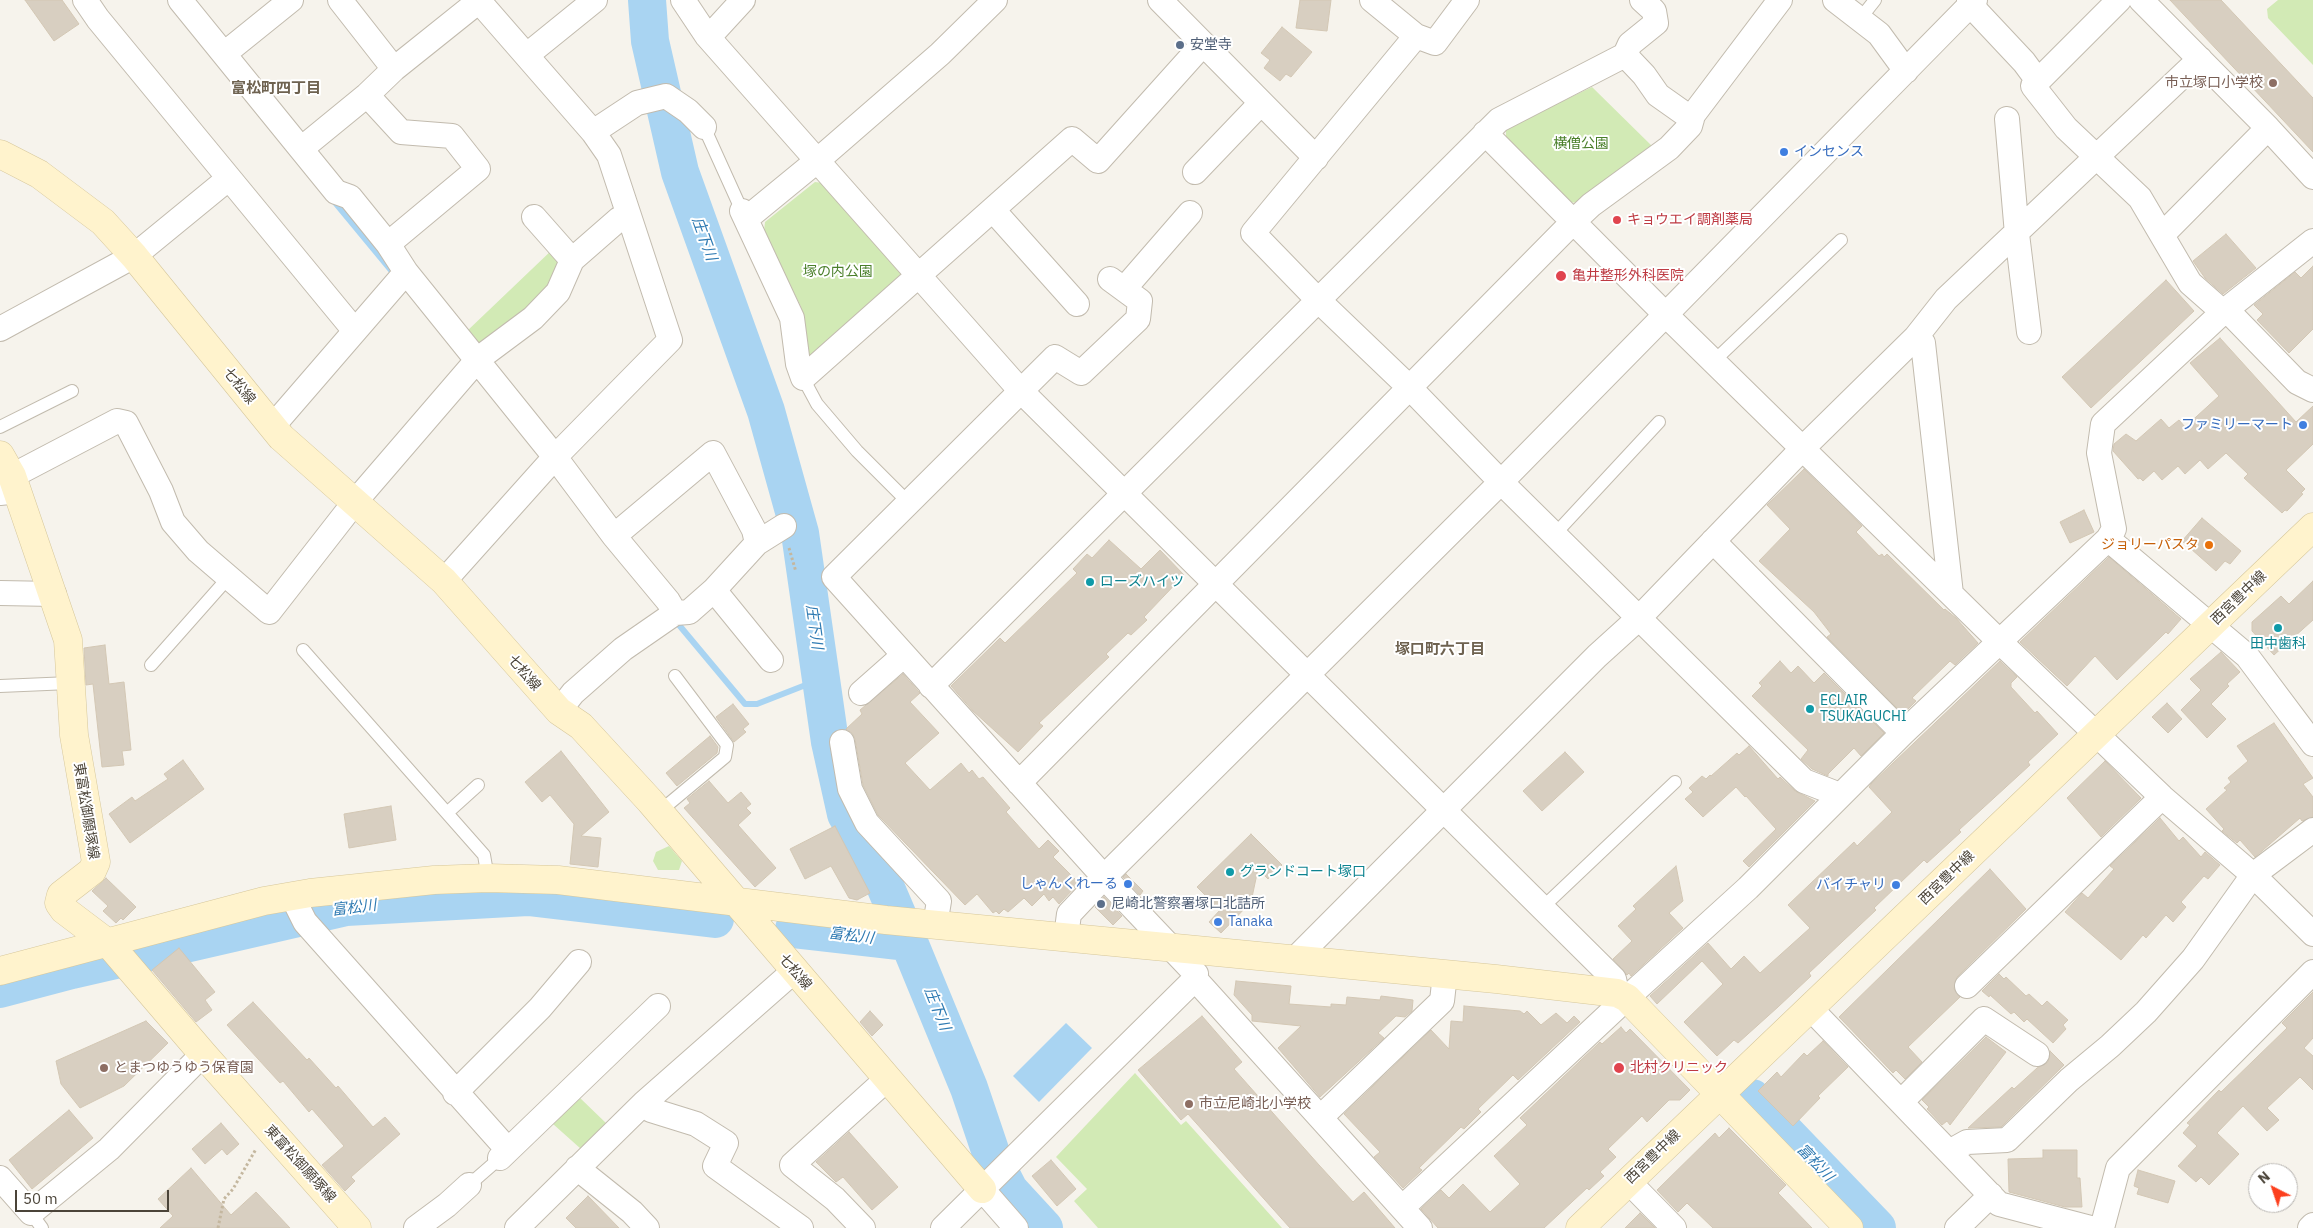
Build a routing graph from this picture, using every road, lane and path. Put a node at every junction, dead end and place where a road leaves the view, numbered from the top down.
1 (86, 0) edge
2 (180, 0) edge
3 (291, 0) edge
4 (340, 0) edge
5 (595, 0) edge
6 (683, 0) edge
7 (743, 0) edge
8 (995, 0) edge
9 (1160, 0) edge
10 (1372, 0) edge
11 (1467, 0) edge
12 (1642, 0) edge
13 (1780, 0) edge
14 (1835, 0) edge
15 (1875, 0) edge
16 (2119, 0) edge
17 (2141, 0) edge
18 (479, 1) edge
19 (1972, 1) edge
20 (1860, 19) junction
21 (1416, 36) junction
22 (708, 37) junction
23 (1203, 44) junction
24 (224, 54) junction
25 (527, 55) junction
26 (1625, 56) junction
27 (2200, 59) junction
28 (394, 69) junction
29 (1906, 71) junction
30 (2038, 81) junction
31 (367, 95) junction
32 (1261, 103) junction
33 (1692, 119) junction
34 (2007, 119) dead end
35 (704, 127) joint
36 (2268, 128) junction
37 (593, 132) junction
38 (1485, 133) junction
39 (301, 149) junction
40 (0, 154) edge
41 (1316, 158) junction
42 (2098, 158) junction
43 (818, 160) junction
44 (1195, 172) dead end
45 (2313, 177) edge
46 (228, 179) junction
47 (993, 210) junction
48 (1190, 213) dead end
49 (744, 215) junction
50 (534, 216) dead end
51 (630, 219) junction
52 (1573, 222) junction
53 (2017, 234) junction
54 (2162, 235) junction
55 (1841, 240) dead end
56 (2313, 240) edge
57 (388, 244) junction
58 (134, 256) junction
59 (572, 260) junction
60 (406, 272) junction
61 (919, 276) junction
62 (1317, 300) junction
63 (1077, 304) dead end
64 (2224, 311) junction
65 (1666, 315) junction
66 (0, 329) edge
67 (355, 331) junction
68 (2029, 332) dead end
69 (1916, 337) junction
70 (478, 359) junction
71 (1714, 361) junction
72 (803, 378) junction
73 (1410, 388) junction
74 (1020, 390) junction
75 (2313, 390) edge
76 (72, 391) dead end
77 (1659, 422) dead end
78 (0, 427) edge
79 (272, 427) junction
80 (1802, 449) junction
81 (555, 458) junction
82 (7, 479) edge
83 (1501, 482) junction
84 (1123, 493) junction
85 (908, 502) junction
86 (354, 503) junction
87 (784, 526) dead end
88 (2313, 528) edge
89 (1555, 534) junction
90 (614, 536) junction
91 (2108, 539) junction
92 (1713, 541) junction
93 (757, 543) junction
94 (228, 578) junction
95 (444, 581) junction
96 (1215, 584) junction
97 (714, 590) junction
98 (0, 593) edge
99 (54, 594) junction
100 (1950, 594) junction
101 (672, 615) junction
102 (1639, 618) junction
103 (2211, 625) junction
104 (2000, 642) junction
105 (303, 650) dead end
106 (904, 655) junction
107 (770, 660) dead end
108 (151, 665) dead end
109 (675, 676) dead end
110 (1308, 676) junction
111 (70, 683) junction
112 (0, 686) edge
113 (931, 686) junction
114 (861, 693) dead end
115 (558, 711) junction
116 (1903, 733) junction
117 (2098, 734) junction
118 (842, 742) dead end
119 (2313, 744) edge
120 (1675, 782) dead end
121 (1019, 783) junction
122 (478, 785) dead end
123 (1840, 795) junction
124 (2162, 797) junction
125 (1444, 811) junction
126 (659, 812) junction
127 (447, 813) junction
128 (2313, 830) edge
129 (2253, 875) junction
130 (1104, 877) junction
131 (488, 878) junction
132 (734, 900) junction
133 (1542, 908) junction
134 (299, 909) junction
135 (931, 924) junction
136 (2313, 934) edge
137 (1066, 937) junction
138 (109, 944) junction
139 (1295, 959) junction
140 (579, 962) dead end
141 (1186, 966) junction
142 (0, 971) edge
143 (794, 972) junction
144 (2313, 972) edge
145 (1967, 986) dead end
146 (1444, 988) junction
147 (1622, 995) junction
148 (658, 1006) dead end
149 (1811, 1009) junction
150 (202, 1054) junction
151 (2037, 1054) dead end
152 (887, 1079) junction
153 (455, 1092) junction
154 (1718, 1094) junction
155 (1901, 1102) junction
156 (644, 1103) junction
157 (1321, 1117) junction
158 (258, 1147) dead end
159 (1950, 1152) junction
160 (504, 1154) junction
161 (577, 1168) junction
162 (0, 1178) edge
163 (1628, 1181) junction
164 (987, 1184) junction
165 (469, 1185) joint
166 (1991, 1195) junction
167 (1402, 1208) junction
168 (37, 1220) edge
169 (2313, 1225) edge
170 (218, 1228) edge
171 (357, 1228) edge
172 (416, 1228) edge
173 (517, 1228) edge
174 (647, 1228) edge
175 (802, 1228) edge
176 (864, 1228) edge
177 (943, 1228) edge
178 (1016, 1228) edge
179 (1420, 1228) edge
180 (1580, 1228) edge
181 (1674, 1228) edge
182 (1849, 1228) edge
183 (1957, 1228) edge
184 (2091, 1228) edge
185 (2102, 1228) edge
186 (2310, 1228) edge

1 - 46 street
2 - 24 street
3 - 24 street
4 - 28 street
5 - 25 street
6 - 22 street
7 - 22 street
8 - 43 street
9 - 23 street
10 - 21 street
11 - 21 street
12 - 26 street
13 - 33 street
14 - 20 street
15 - 20 lane
16 - 30 street
17 - 27 street
18 - 25 street
18 - 28 street
19 - 29 street
19 - 30 street
20 - 29 street
21 - 41 street
22 - 43 street
23 - 32 street
23 - 47 street
24 - 39 street
25 - 37 street
26 - 33 street
26 - 38 street
27 - 36 street
27 - 42 street
28 - 31 street
29 - 65 street
30 - 42 street
31 - 39 street
31 - 57 street
32 - 41 street
32 - 44 street
33 - 52 street
34 - 53 street
35 - 37 street
35 - 49 lane
36 - 45 street
36 - 54 street
37 - 51 street
38 - 52 street
38 - 62 street
39 - 57 street
40 - 58 street, 七松線
41 - 62 street
42 - 53 street
42 - 54 street
43 - 49 street
43 - 61 street
46 - 58 street
46 - 67 street
47 - 61 street
47 - 63 street
48 - 74 street
49 - 72 street
50 - 59 street
51 - 59 street
51 - 81 street
52 - 65 street
52 - 73 street
53 - 68 street
53 - 69 street
54 - 64 street
55 - 71 lane
56 - 64 street
57 - 60 street
58 - 66 street
58 - 79 street, 七松線
59 - 70 street
60 - 67 street
60 - 70 street
61 - 72 street
61 - 74 street
62 - 73 street
62 - 84 street
64 - 75 street
64 - 91 street
65 - 71 street
65 - 83 street
67 - 79 street
69 - 80 street
69 - 100 street
70 - 81 street
70 - 86 street
71 - 80 street
72 - 85 lane
73 - 83 street
73 - 96 street
74 - 84 street
74 - 85 street
76 - 78 lane
77 - 89 lane
79 - 86 street, 七松線
80 - 92 street
80 - 100 street
81 - 90 street
81 - 95 street
82 - 94 street
82 - 99 street, 東富松御願塚線
83 - 89 street
83 - 110 street
84 - 96 street
84 - 113 street
85 - 106 street
86 - 94 street
86 - 95 street, 七松線
87 - 93 street
88 - 103 street, 西宮豊中線
89 - 102 street
90 - 93 street
90 - 101 street
91 - 103 street
91 - 104 street
92 - 102 street
92 - 116 street
93 - 97 street
94 - 108 lane
95 - 115 street, 七松線
96 - 110 street
96 - 121 street
97 - 101 street
97 - 107 street
98 - 99 street
99 - 111 street, 東富松御願塚線
100 - 104 street
101 - 115 street
102 - 123 street
102 - 125 street
103 - 117 street, 西宮豊中線
103 - 119 street
104 - 116 street
104 - 117 street
105 - 127 lane
106 - 113 street
106 - 114 street
109 - 126 lane
110 - 125 street
110 - 130 street
111 - 112 lane
111 - 138 street, 東富松御願塚線
113 - 121 street
115 - 126 street, 七松線
116 - 123 street
117 - 124 street
117 - 149 street, 西宮豊中線
118 - 135 street
120 - 133 lane
121 - 130 street
122 - 127 lane
123 - 147 street
124 - 129 street
124 - 145 street
125 - 133 street
125 - 139 street
126 - 132 street, 七松線
127 - 131 lane
128 - 129 street
129 - 136 street
129 - 159 street
130 - 137 street
130 - 141 street
131 - 132 street
131 - 134 street
132 - 135 street
132 - 143 street, 七松線
133 - 147 street
134 - 138 street
134 - 153 street
135 - 137 street
137 - 141 street
138 - 142 street
138 - 150 street, 東富松御願塚線
139 - 141 street
139 - 146 street
140 - 153 street
141 - 157 street
141 - 164 street
143 - 152 street, 七松線
143 - 156 street
144 - 185 street
146 - 147 street
146 - 157 street
147 - 154 street
147 - 167 street
148 - 160 street
149 - 154 street, 西宮豊中線
149 - 155 street
150 - 168 street
150 - 171 street, 東富松御願塚線
151 - 155 street
152 - 164 street, 七松線
152 - 176 street
153 - 160 street
154 - 163 street, 西宮豊中線
154 - 182 street
155 - 159 street
156 - 161 street
156 - 175 street
157 - 167 street
158 - 170 path
159 - 166 street
160 - 165 lane
161 - 173 street
161 - 174 street
162 - 168 street
163 - 180 street, 西宮豊中線
163 - 181 street
164 - 177 street
164 - 178 street, 七松線
165 - 172 street
166 - 183 street
166 - 184 street
167 - 179 street
169 - 186 street

